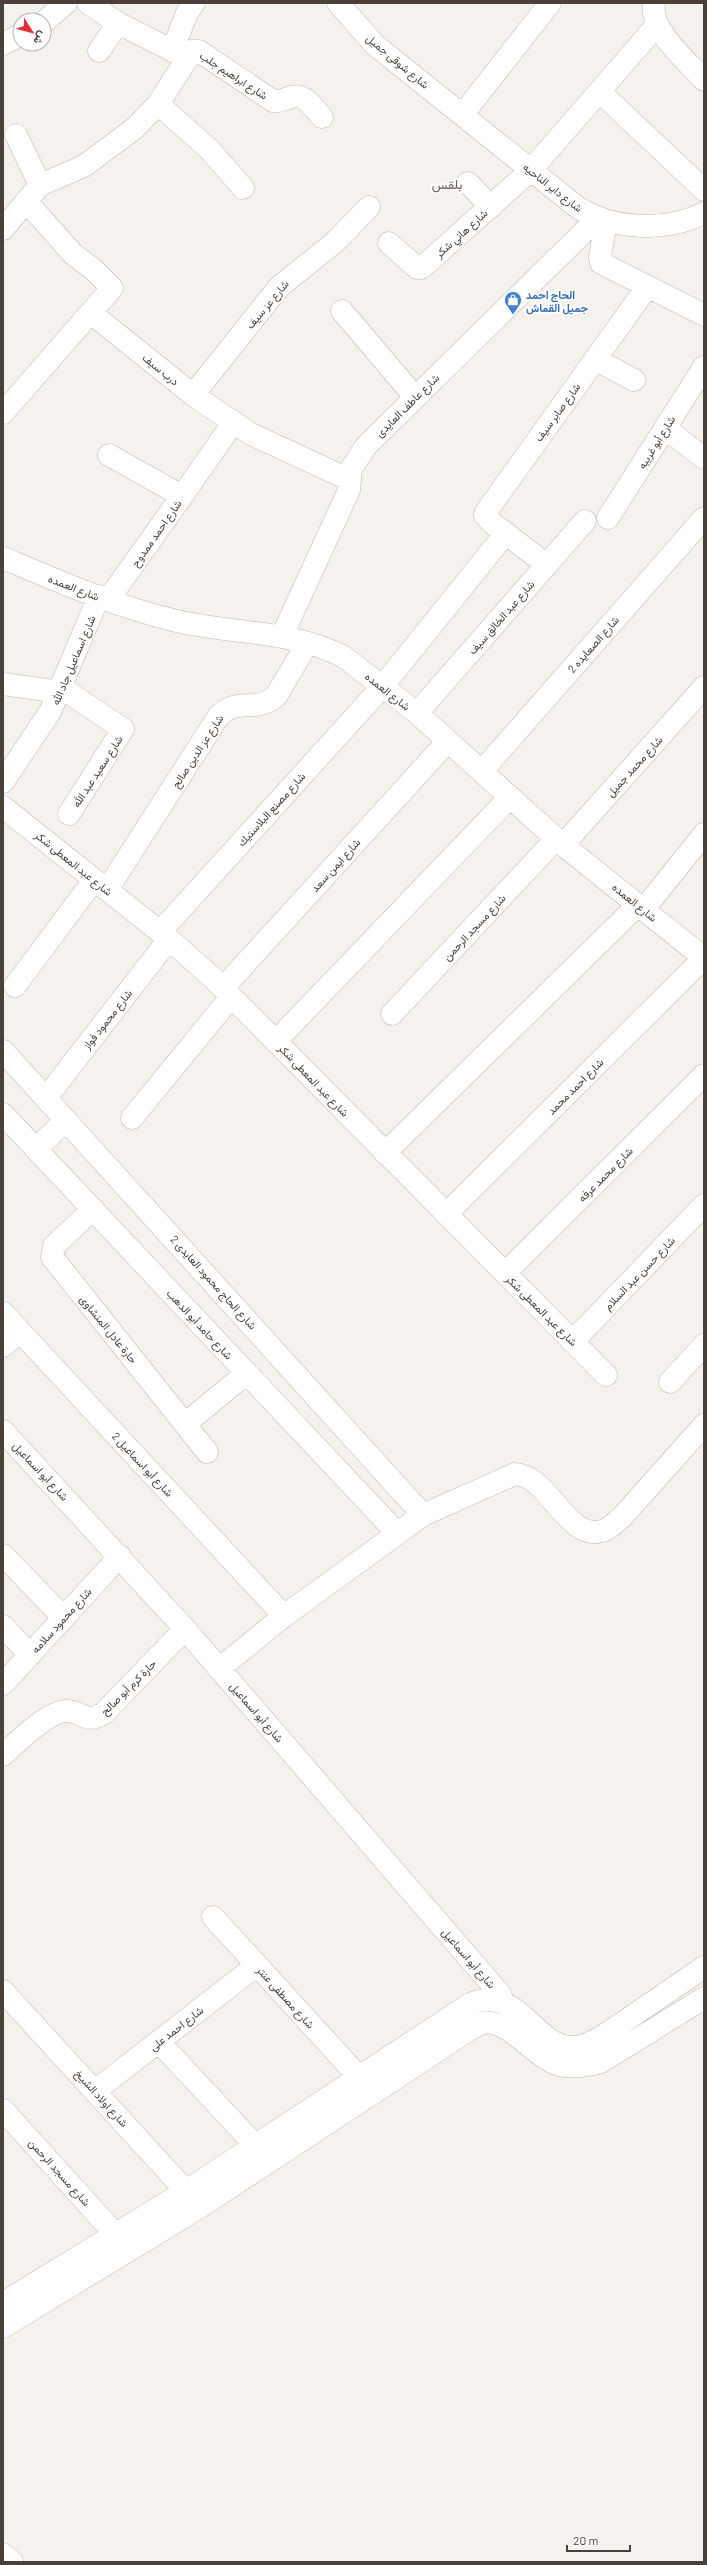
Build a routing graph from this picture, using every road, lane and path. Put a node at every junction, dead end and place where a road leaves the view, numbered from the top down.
1 (66, 3) edge
2 (88, 3) edge
3 (194, 3) edge
4 (338, 3) edge
5 (550, 3) edge
6 (636, 3) edge
7 (52, 15) edge
8 (655, 16) edge
9 (118, 23) junction
10 (99, 51) dead end
11 (179, 54) junction
12 (704, 80) edge
13 (600, 92) junction
14 (158, 104) junction
15 (463, 114) junction
16 (322, 117) dead end
17 (16, 135) dead end
18 (532, 170) junction
19 (468, 183) dead end
20 (40, 185) junction
21 (243, 188) dead end
22 (704, 190) edge
23 (26, 201) junction
24 (369, 207) dead end
25 (491, 207) junction
26 (704, 213) edge
27 (602, 220) junction
28 (3, 230) edge
29 (389, 243) dead end
30 (647, 287) junction
31 (342, 311) dead end
32 (91, 313) junction
33 (704, 315) edge
34 (595, 359) junction
35 (704, 367) edge
36 (634, 380) dead end
37 (193, 395) junction
38 (415, 397) junction
39 (3, 413) edge
40 (233, 423) junction
41 (665, 428) junction
42 (108, 456) dead end
43 (704, 458) edge
44 (350, 480) junction
45 (182, 496) junction
46 (608, 518) dead end
47 (704, 518) edge
48 (585, 521) dead end
49 (506, 533) junction
50 (3, 558) edge
51 (547, 565) junction
52 (104, 598) junction
53 (282, 636) junction
54 (307, 644) junction
55 (3, 684) edge
56 (382, 687) junction
57 (704, 687) edge
58 (61, 690) junction
59 (417, 713) junction
60 (448, 741) junction
61 (482, 771) junction
62 (3, 782) edge
63 (510, 797) junction
64 (3, 807) edge
65 (69, 814) dead end
66 (704, 834) edge
67 (560, 842) junction
68 (101, 885) junction
69 (641, 907) junction
70 (164, 936) junction
71 (704, 958) edge
72 (15, 986) dead end
73 (227, 993) junction
74 (392, 1014) dead end
75 (276, 1041) junction
76 (3, 1051) edge
77 (704, 1075) edge
78 (46, 1098) junction
79 (3, 1114) edge
80 (132, 1118) dead end
81 (66, 1120) junction
82 (36, 1149) junction
83 (385, 1153) junction
84 (704, 1206) edge
85 (92, 1209) junction
86 (446, 1214) junction
87 (505, 1273) junction
88 (3, 1313) edge
89 (20, 1330) junction
90 (573, 1341) junction
91 (704, 1345) edge
92 (3, 1346) edge
93 (246, 1373) junction
94 (606, 1375) dead end
95 (670, 1382) dead end
96 (185, 1424) junction
97 (704, 1427) edge
98 (3, 1431) edge
99 (207, 1452) dead end
100 (423, 1515) junction
101 (397, 1533) junction
102 (3, 1555) edge
103 (120, 1556) junction
104 (284, 1616) junction
105 (64, 1618) junction
106 (3, 1626) edge
107 (185, 1629) junction
108 (30, 1655) junction
109 (219, 1669) junction
110 (3, 1684) edge
111 (3, 1755) edge
112 (213, 1917) dead end
113 (257, 1965) junction
114 (704, 1967) edge
115 (672, 1989) junction
116 (3, 1991) edge
117 (503, 2001) junction
118 (697, 2002) edge
119 (159, 2042) junction
120 (553, 2052) junction
121 (359, 2077) junction
122 (95, 2091) junction
123 (3, 2110) edge
124 (255, 2145) junction
125 (193, 2199) junction
126 (116, 2235) junction
127 (3, 2303) edge
128 (3, 2327) edge
129 (3, 2554) edge
130 (12, 2562) edge

1 - 7 street
2 - 9 street
3 - 11 street
4 - 15 street, شارع شوقى جميل
5 - 15 street
6 - 8 street
8 - 12 street
8 - 13 street, شارع هاني شكر
9 - 10 street
9 - 11 street
11 - 14 street
11 - 16 street, شارع ابراهيم جلب
13 - 18 street, شارع هاني شكر
13 - 22 street
14 - 20 street
14 - 21 street
15 - 18 street, شارع داير الناحيه
17 - 20 street
18 - 25 street, شارع هاني شكر
18 - 27 street, شارع داير الناحيه
19 - 25 street
20 - 23 street
23 - 28 street
23 - 32 street
24 - 37 street, شارع عز سيف
25 - 29 street, شارع هاني شكر
26 - 27 street, شارع داير الناحيه
27 - 30 street
27 - 38 street, شارع عاطف العايدى
30 - 33 street
30 - 34 street, شارع صابر سيف
31 - 38 street
32 - 37 street, درب سيف
32 - 39 street
34 - 36 street
34 - 49 street, شارع صابر سيف
35 - 41 street, شارع أبو غريبه
37 - 40 street, درب سيف
38 - 44 street, شارع عاطف العايدى
40 - 44 street, درب سيف
40 - 45 street
41 - 43 street
41 - 46 street, شارع أبو غريبه
42 - 45 street, شارع احمد ممدوح
44 - 53 street, شارع عاطف العايدى
45 - 52 street, شارع احمد ممدوح
47 - 61 street, شارع الصعايده 2
48 - 51 street, شارع عبد الخالق سيف
49 - 51 street, شارع صابر سيف
49 - 56 street
50 - 52 street, شارع العمده
51 - 59 street, شارع عبد الخالق سيف
52 - 53 street, شارع العمده
52 - 58 street, شارع اسماعيل جاد الله
53 - 54 street, شارع العمده
54 - 56 street, شارع العمده
54 - 68 street, شارع عز الدين صالح
55 - 58 street
56 - 59 street, شارع العمده
56 - 70 street, شارع مصنع البلاستيك
57 - 67 street, شارع محمد جميل
58 - 62 street, شارع اسماعيل جاد الله
58 - 65 street, شارع سعيد عبد الله
59 - 60 street, شارع العمده
60 - 61 street, شارع العمده
60 - 73 street, شارع ايمن سعد
61 - 63 street, شارع العمده
63 - 67 street, شارع العمده
63 - 75 street
64 - 68 street, شارع عبد المعطى شكر
66 - 69 street
67 - 69 street, شارع العمده
67 - 74 street, شارع مسجد الرحمن
68 - 70 street, شارع عبد المعطى شكر
68 - 72 street, شارع عز الدين صالح
69 - 71 street, شارع العمده
69 - 83 street
70 - 73 street, شارع عبد المعطى شكر
70 - 78 street, شارع محمود فواز
71 - 86 street, شارع احمد محمد
73 - 75 street, شارع عبد المعطى شكر
73 - 80 street, شارع ايمن سعد
75 - 83 street, شارع عبد المعطى شكر
76 - 78 street, شارع الحاج محمود العايدى 2
77 - 87 street, شارع محمد عرفه
78 - 81 street, شارع الحاج محمود العايدى 2
79 - 82 street, شارع حامد أبو الدهب
81 - 82 street
81 - 100 street, شارع الحاج محمود العايدى 2
82 - 85 street, شارع حامد أبو الدهب
83 - 86 street, شارع عبد المعطى شكر
84 - 90 street, شارع حسن عبد السلام
85 - 93 street, شارع حامد أبو الدهب
85 - 96 street, حارة عادل المنشاوى
86 - 87 street, شارع عبد المعطى شكر
87 - 90 street, شارع عبد المعطى شكر
88 - 89 street, شارع أبو اسماعيل 2
89 - 92 street
89 - 104 street, شارع أبو اسماعيل 2
90 - 94 street, شارع عبد المعطى شكر
91 - 95 street
93 - 96 street
93 - 101 street, شارع حامد أبو الدهب
96 - 99 street, حارة عادل المنشاوى
97 - 100 street
98 - 103 street, شارع أبو اسماعيل
100 - 101 street
101 - 104 street
102 - 105 street
103 - 105 street, شارع محمود سلامه
103 - 107 street, شارع أبو اسماعيل
104 - 109 street
105 - 108 street, شارع محمود سلامه
106 - 108 street
107 - 109 street, شارع أبو اسماعيل
107 - 111 street, حارة كرم أبو صالح
108 - 110 street, شارع محمود سلامه
109 - 117 street, شارع أبو اسماعيل
112 - 113 street, شارع مصطفى عنتر
113 - 119 street, شارع احمد على
113 - 121 street, شارع مصطفى عنتر
114 - 115 street
115 - 118 street
115 - 120 street
116 - 122 street, شارع اولاد الشيخ
117 - 120 street
117 - 121 street
118 - 120 street
119 - 122 street, شارع احمد على
119 - 124 street
120 - 125 street
121 - 124 street
122 - 125 street, شارع اولاد الشيخ
123 - 126 street, شارع مسجد الرحمن
124 - 125 street
125 - 126 street
125 - 128 street
126 - 127 street
129 - 130 street

